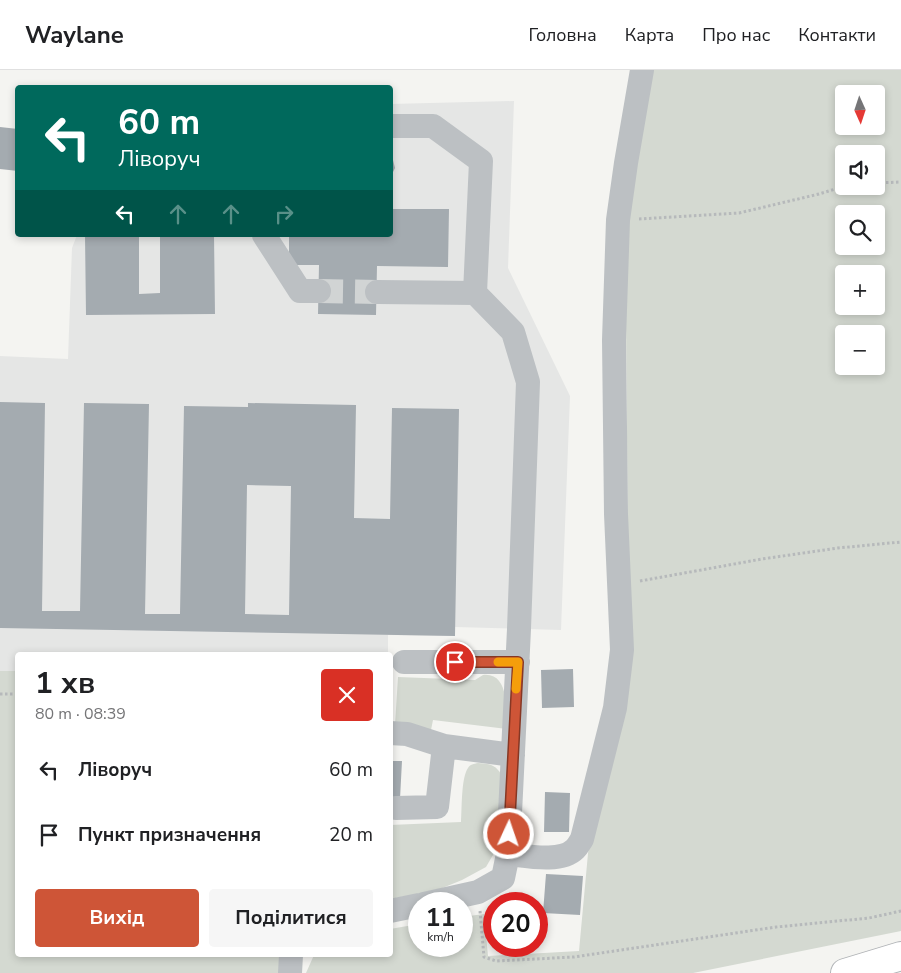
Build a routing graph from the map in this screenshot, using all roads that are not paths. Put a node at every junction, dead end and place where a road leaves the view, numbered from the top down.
1 (642, 70) edge
2 (393, 126) edge
3 (265, 237) edge
4 (318, 291) tunnel mouth
5 (377, 292) tunnel mouth
6 (475, 293) junction
7 (404, 662) dead end
8 (518, 662) junction
9 (393, 733) edge
10 (444, 746) junction
11 (513, 755) junction
12 (396, 808) dead end
13 (508, 854) junction
14 (473, 893) edge
15 (408, 907) edge
16 (393, 910) edge
17 (901, 956) edge
18 (292, 957) edge
19 (290, 973) edge
20 (846, 973) edge

1 - 13 street
2 - 6 street
3 - 4 street
5 - 6 street
6 - 8 street
7 - 8 street
8 - 11 street
9 - 10 street
10 - 11 street
10 - 12 street
11 - 13 street
13 - 14 street
15 - 16 street
17 - 20 highway
18 - 19 street

